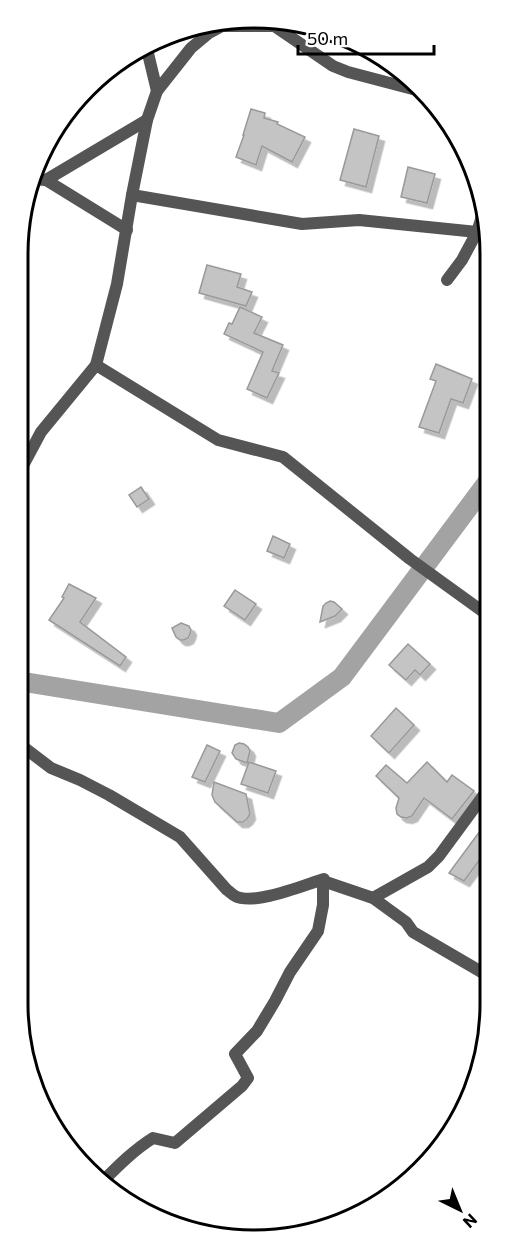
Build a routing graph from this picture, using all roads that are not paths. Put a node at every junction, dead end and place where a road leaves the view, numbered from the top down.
1 (282, 30) edge
2 (207, 34) edge
3 (148, 55) edge
4 (406, 87) edge
5 (157, 91) junction
6 (147, 120) junction
7 (41, 180) edge
8 (46, 180) junction
9 (132, 195) junction
10 (478, 228) edge
11 (127, 230) junction
12 (477, 232) junction
13 (447, 280) dead end
14 (96, 365) junction
15 (28, 456) edge
16 (480, 610) edge
17 (28, 751) edge
18 (480, 800) edge
19 (322, 881) junction
20 (373, 898) junction
21 (480, 971) edge
22 (108, 1176) edge

1 - 4 street
2 - 5 street
3 - 5 street
5 - 6 street
6 - 8 street
6 - 9 street
7 - 8 street
8 - 11 street
9 - 11 street
9 - 12 street
10 - 12 street
11 - 14 street
12 - 13 street
14 - 15 street
14 - 16 street
17 - 19 street
18 - 20 street
19 - 20 street
19 - 22 street
20 - 21 street

